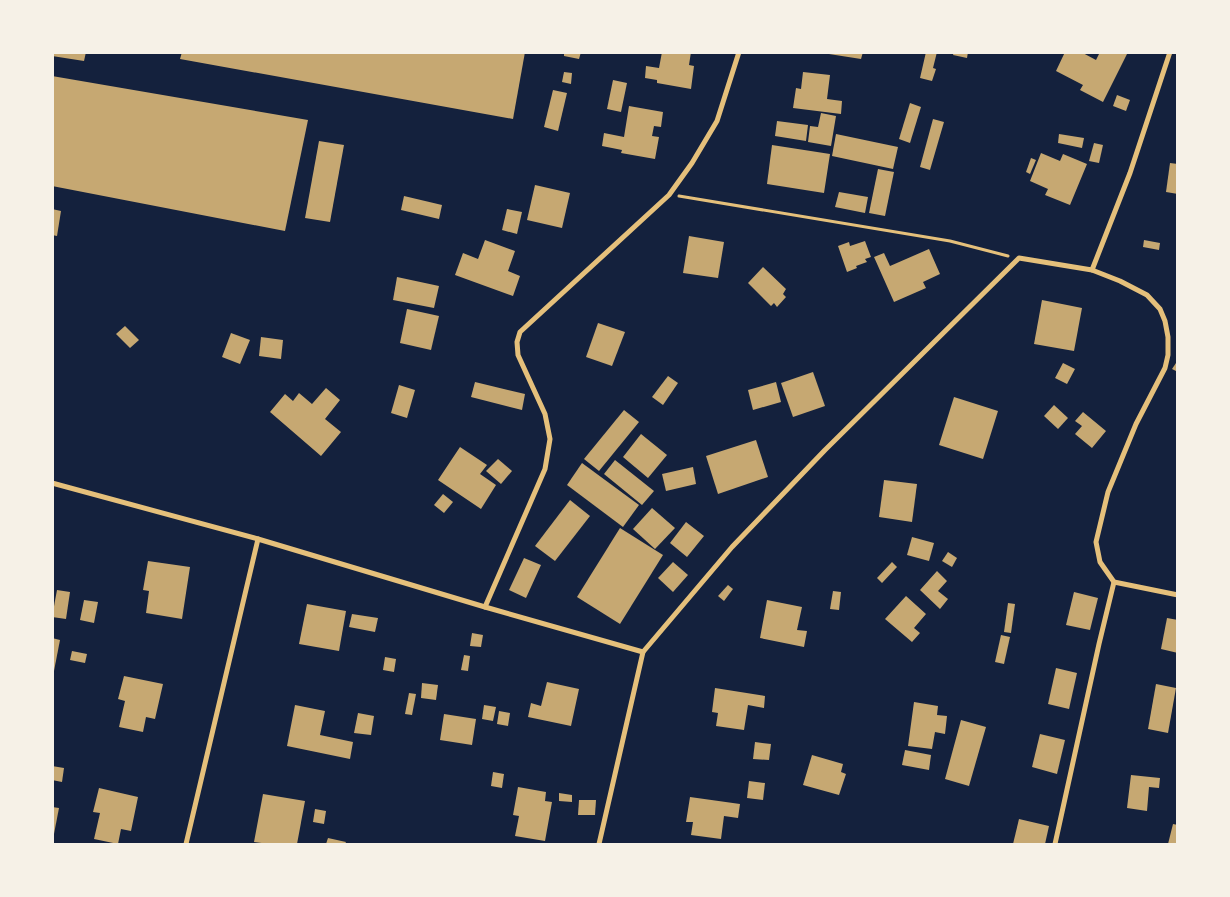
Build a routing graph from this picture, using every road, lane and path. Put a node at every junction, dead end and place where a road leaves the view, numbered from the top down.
1 (739, 52) edge
2 (1170, 52) edge
3 (669, 195) junction
4 (1019, 258) junction
5 (1092, 270) junction
6 (52, 483) edge
7 (258, 539) junction
8 (1114, 582) junction
9 (1178, 595) edge
10 (485, 607) junction
11 (643, 652) junction
12 (186, 844) edge
13 (599, 844) edge
14 (1055, 844) edge

1 - 3 street
2 - 5 street
3 - 4 path
3 - 10 street
4 - 5 street
4 - 11 street
5 - 8 street
6 - 7 street
7 - 10 street
7 - 12 street
8 - 9 street
8 - 14 street
10 - 11 street
11 - 13 street

